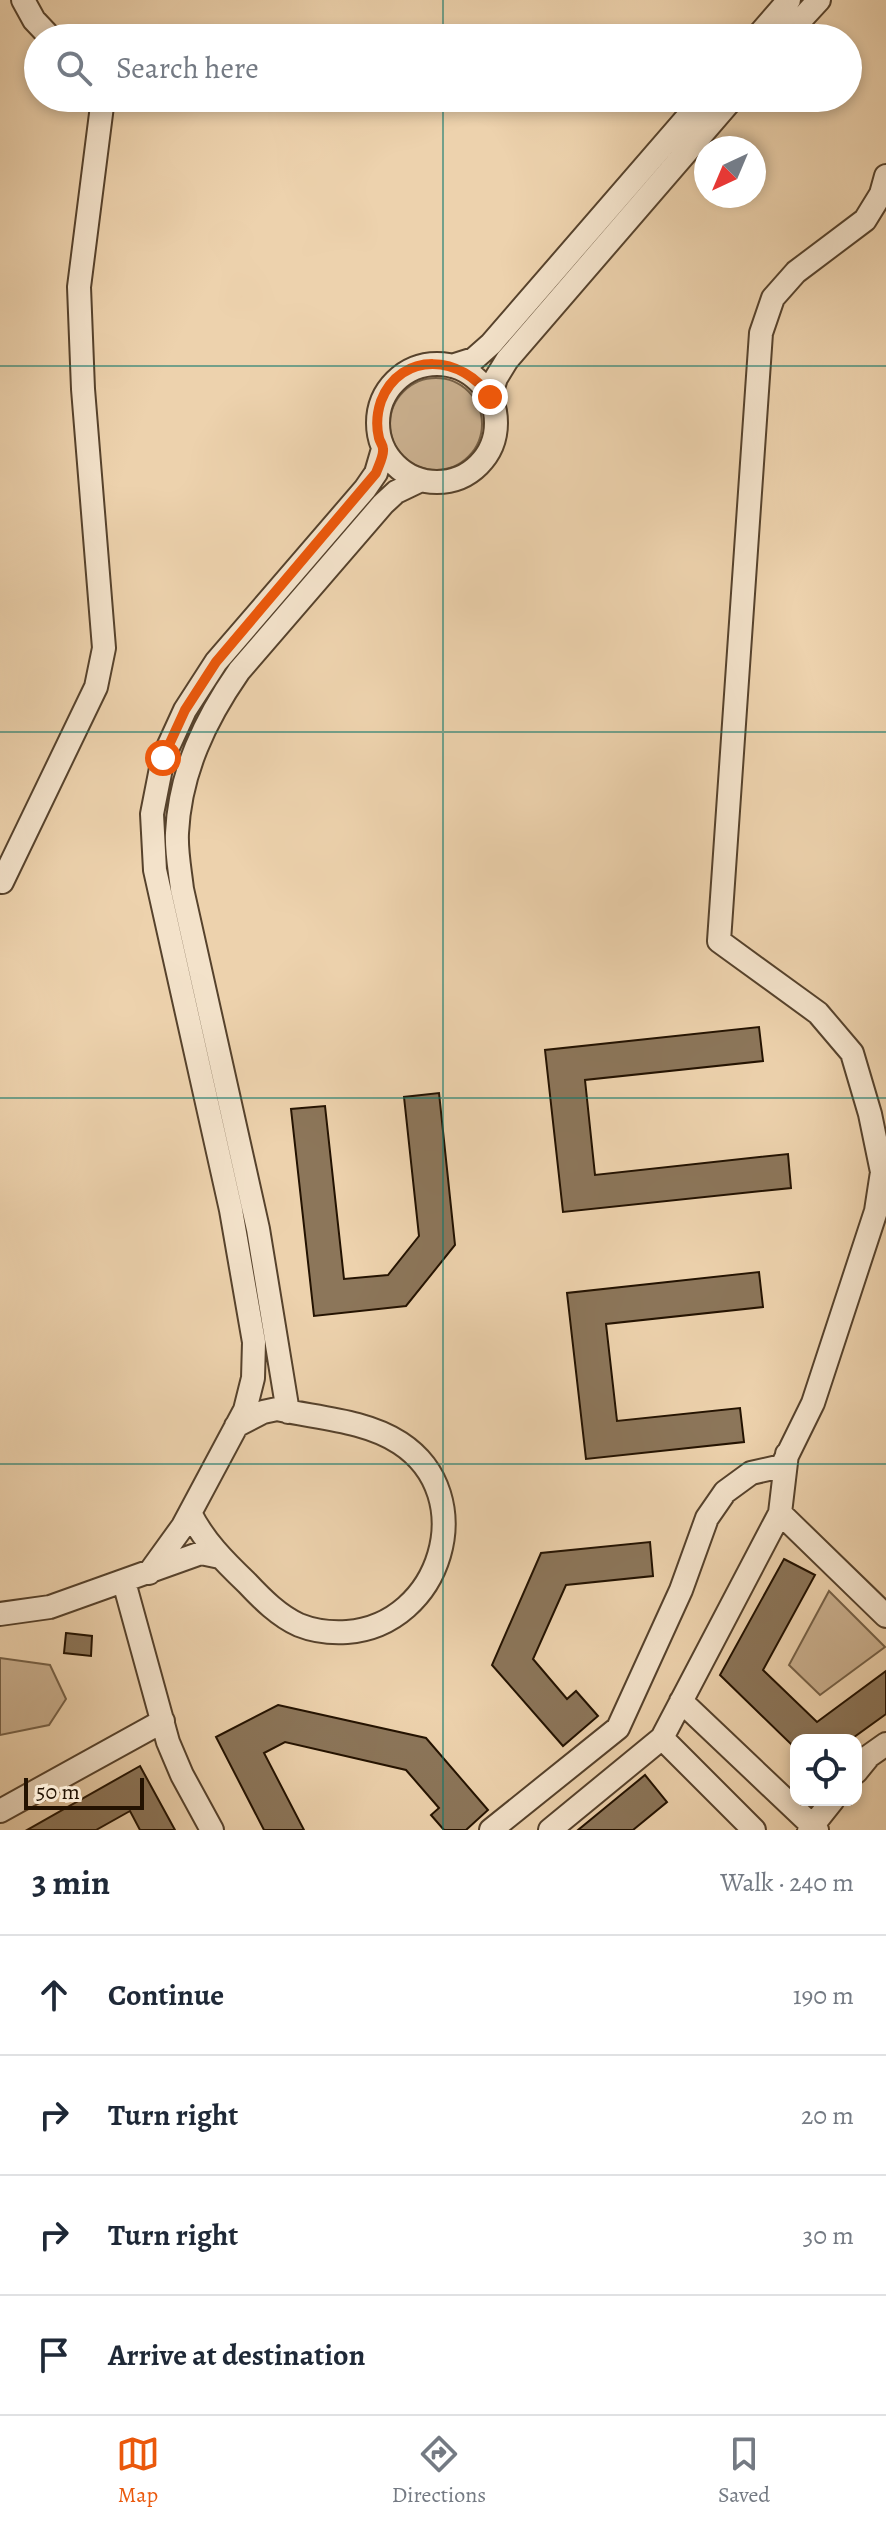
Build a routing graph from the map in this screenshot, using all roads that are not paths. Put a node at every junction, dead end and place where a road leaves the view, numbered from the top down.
1 (23, 0) edge
2 (789, 0) edge
3 (819, 0) edge
4 (38, 24) edge
5 (768, 24) edge
6 (797, 24) edge
7 (101, 112) edge
8 (692, 112) edge
9 (721, 112) edge
10 (886, 176) edge
11 (452, 366) junction
12 (490, 397) junction
13 (383, 449) junction
14 (421, 480) junction
15 (2, 882) edge
16 (288, 1412) junction
17 (236, 1426) junction
18 (787, 1454) junction
19 (190, 1513) junction
20 (780, 1513) junction
21 (220, 1557) junction
22 (149, 1573) junction
23 (124, 1582) junction
24 (0, 1614) edge
25 (886, 1616) edge
26 (681, 1701) junction
27 (163, 1721) junction
28 (662, 1738) junction
29 (886, 1744) edge
30 (862, 1765) edge
31 (535, 1795) junction
32 (829, 1806) edge
33 (0, 1811) edge
34 (554, 1826) edge
35 (813, 1829) edge
36 (212, 1830) edge
37 (491, 1830) edge
38 (754, 1830) edge

1 - 4 street
2 - 5 street
3 - 6 street
7 - 15 street
8 - 11 street
9 - 12 street
10 - 18 street
11 - 12 street
11 - 13 street
12 - 14 street
13 - 14 street
13 - 17 street
14 - 16 street
16 - 17 street
16 - 21 street
17 - 19 street
18 - 20 street
18 - 31 street
19 - 21 street
19 - 22 street
20 - 25 street
20 - 26 street
21 - 22 street
22 - 23 street
23 - 24 street
23 - 27 street
26 - 28 street
26 - 35 street
27 - 33 street
27 - 36 street
28 - 34 street
28 - 38 street
29 - 30 street
31 - 34 street
31 - 37 street
32 - 35 street

